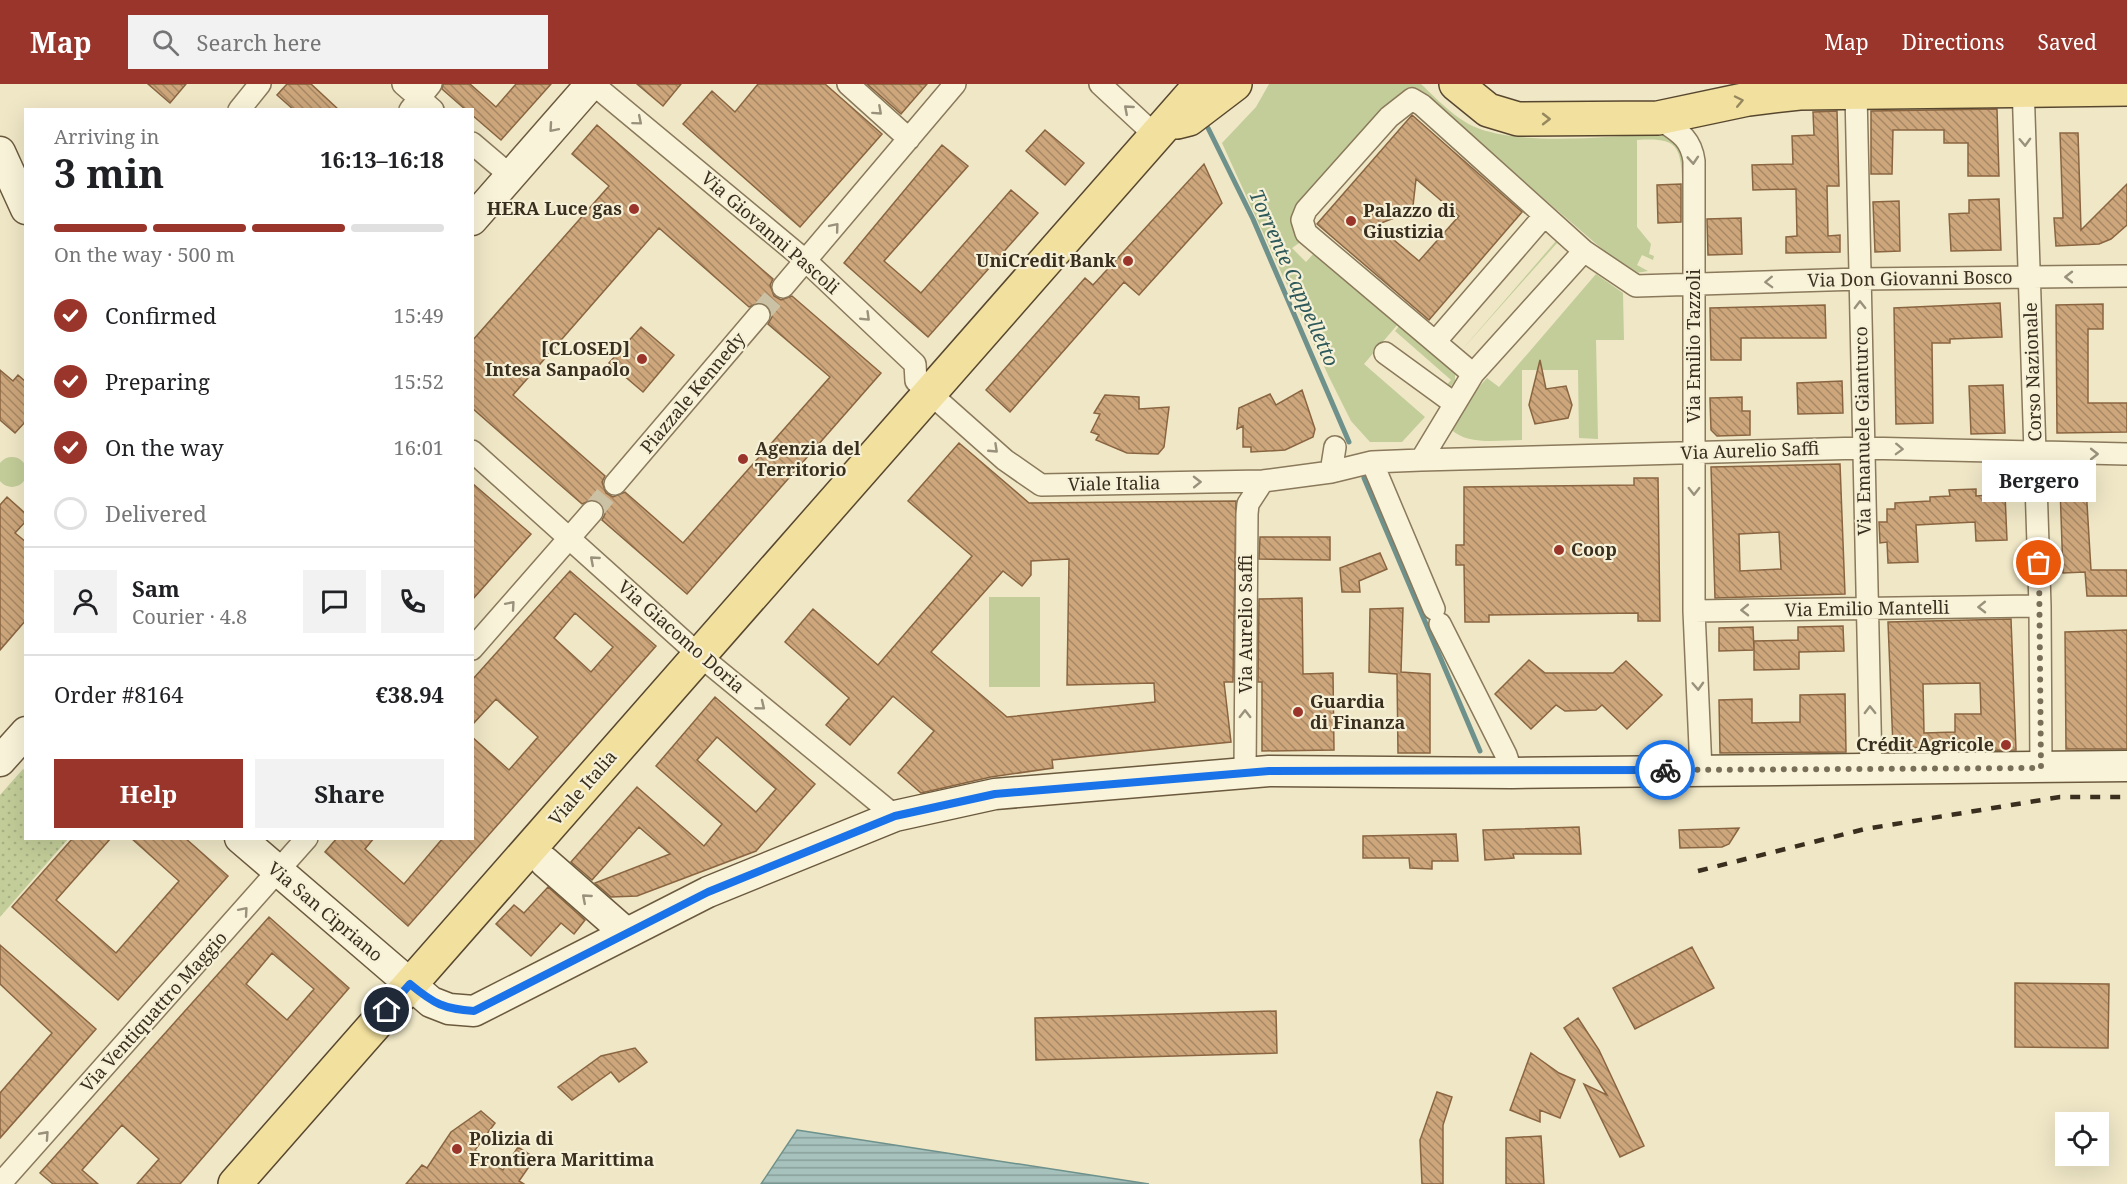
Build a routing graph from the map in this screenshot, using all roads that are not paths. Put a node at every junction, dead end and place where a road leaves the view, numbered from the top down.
1 (260, 84) edge
2 (403, 84) edge
3 (592, 84) edge
4 (848, 84) edge
5 (955, 84) edge
6 (1100, 84) edge
7 (1201, 84) edge
8 (1235, 84) edge
9 (1456, 84) edge
10 (2023, 87) edge
11 (2127, 89) edge
12 (1856, 93) junction
13 (423, 100) edge
14 (244, 108) edge
15 (1658, 118) junction
16 (1161, 129) junction
17 (909, 139) junction
18 (474, 145) edge
19 (0, 152) edge
20 (512, 176) junction
21 (24, 205) edge
22 (1544, 216) junction
23 (474, 218) edge
24 (1584, 251) junction
25 (806, 261) junction
26 (2127, 276) edge
27 (2029, 277) junction
28 (1860, 279) junction
29 (1694, 286) junction
30 (783, 288) tunnel mouth
31 (759, 315) tunnel mouth
32 (1435, 342) junction
33 (1385, 353) dead end
34 (1473, 374) junction
35 (930, 393) junction
36 (1455, 404) junction
37 (1335, 447) dead end
38 (1863, 448) junction
39 (474, 452) edge
40 (1694, 453) junction
41 (2036, 454) junction
42 (2127, 454) edge
43 (1421, 460) junction
44 (1372, 462) junction
45 (1331, 472) junction
46 (621, 477) tunnel mouth
47 (1263, 481) junction
48 (592, 512) tunnel mouth
49 (569, 538) junction
50 (2040, 606) junction
51 (1868, 609) junction
52 (1694, 611) junction
53 (474, 647) edge
54 (699, 656) junction
55 (24, 734) edge
56 (0, 761) edge
57 (2127, 766) edge
58 (1871, 768) junction
59 (2041, 768) junction
60 (1701, 770) junction
61 (1245, 772) junction
62 (1512, 773) junction
63 (895, 816) junction
64 (242, 840) edge
65 (305, 840) edge
66 (545, 862) dead end
67 (278, 872) junction
68 (626, 933) junction
69 (410, 984) junction
70 (4, 1180) edge
71 (235, 1184) edge

1 - 14 street
2 - 13 street
3 -> 20 main road
3 -> 25 street, Via Giovanni Pascoli
4 -> 17 street
5 - 17 street
16 -> 6 street
7 - 16 main road, Viale Italia
8 - 16 main road
9 -> 15 main road
10 - 11 main road
10 - 12 main road
10 -> 27 street, Corso Nazionale
15 -> 12 main road
12 - 28 street, Via Emanuele Gianturco
15 -> 29 street, Via Emilio Tazzoli
16 - 35 main road, Viale Italia
25 -> 17 street
18 - 20 street
19 - 21 main road
20 - 23 main road
22 - 24 street, Via Don Giovanni Bosco
22 - 32 street
22 - 32 street, Via Don Giovanni Bosco
24 - 29 street, Via Don Giovanni Bosco
24 - 34 street
25 - 30 street
25 -> 35 street, Via Giovanni Pascoli
26 -> 27 street, Via Don Giovanni Bosco
27 - 28 street, Via Don Giovanni Bosco
27 - 41 street, Corso Nazionale
28 -> 29 street, Via Don Giovanni Bosco
38 -> 28 street, Via Emanuele Gianturco
29 - 40 street, Via Emilio Tazzoli
31 - 46 street, Piazzale Kennedy
32 - 34 street
33 - 36 street
34 - 36 street
35 -> 47 street, Viale Italia
35 - 54 main road, Viale Italia
36 - 43 street
37 - 45 street
38 - 40 street, Via Aurelio Saffi
38 -> 41 street, Via Aurelio Saffi
38 - 51 street, Via Emanuele Gianturco
39 - 49 street, Via Giacomo Doria
40 - 43 street, Via Aurelio Saffi
40 -> 52 street, Via Emilio Tazzoli
41 -> 42 street, Via Aurelio Saffi
41 - 50 street, Corso Nazionale
43 - 44 street, Via Aurelio Saffi
44 - 45 street, Viale Italia
44 - 62 street
45 - 47 street, Viale Italia
61 -> 47 street, Via Aurelio Saffi
48 - 49 street
53 -> 49 street
54 -> 49 street, Via Giacomo Doria
50 -> 51 street, Via Emilio Mantelli
50 - 59 street, Corso Nazionale
51 -> 52 street, Via Emilio Mantelli
58 -> 51 street, Via Emanuele Gianturco
52 -> 60 street, Via Emilio Tazzoli
54 -> 63 street, Via Giacomo Doria
54 - 69 main road, Viale Italia
55 - 56 main road
57 - 59 main road, Via San Cipriano
58 - 59 main road, Via San Cipriano
58 - 60 main road, Via San Cipriano
60 - 62 main road, Via San Cipriano
61 - 62 main road, Via San Cipriano
61 - 63 main road, Via San Cipriano
63 - 68 main road, Via San Cipriano
64 - 67 main road, Via San Cipriano
65 - 67 street, Via Ventiquattro Maggio
68 -> 66 main road
67 - 69 main road, Via San Cipriano
70 -> 67 street, Via Ventiquattro Maggio
68 - 69 main road, Via San Cipriano
69 - 71 main road, Viale Italia

